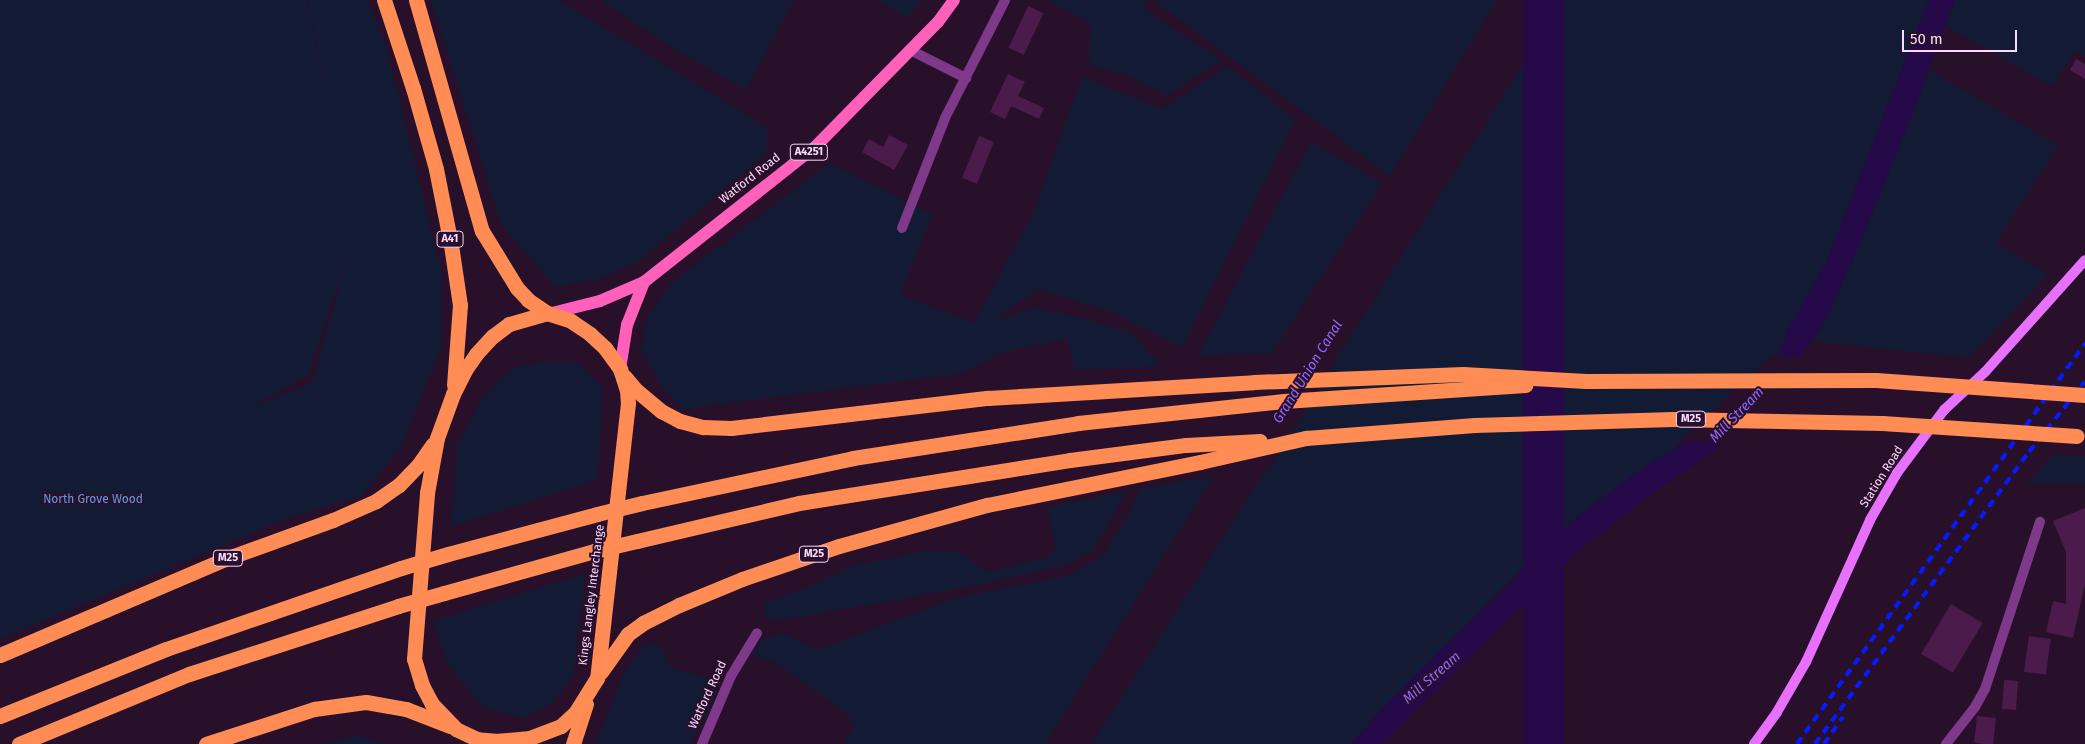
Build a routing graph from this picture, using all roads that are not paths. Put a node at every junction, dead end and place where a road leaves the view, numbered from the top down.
1 (384, 0) edge
2 (416, 0) edge
3 (954, 0) edge
4 (1005, 0) edge
5 (910, 50) junction
6 (966, 78) junction
7 (902, 228) dead end
8 (2085, 260) edge
9 (644, 282) junction
10 (550, 313) junction
11 (621, 371) junction
12 (1586, 381) junction
13 (453, 394) junction
14 (2085, 395) edge
15 (2081, 436) edge
16 (437, 438) junction
17 (1306, 438) junction
18 (2040, 522) dead end
19 (756, 632) dead end
20 (0, 655) edge
21 (597, 678) junction
22 (588, 695) junction
23 (0, 716) edge
24 (456, 729) junction
25 (479, 742) edge
26 (19, 744) edge
27 (206, 744) edge
28 (573, 744) edge
29 (702, 744) edge
30 (1754, 744) edge
31 (1946, 744) edge

1 - 13 highway, A41
2 - 10 highway, A41
3 - 5 main road, Watford Road / A4251
4 - 6 street
5 - 6 street
5 - 9 main road, Watford Road / A4251
6 - 7 street
8 - 30 street, Station Road
9 - 10 main road, Watford Road / A4251
9 - 11 main road
10 - 11 highway, Kings Langley Interchange
10 - 13 highway, Kings Langley Interchange
11 - 12 highway
11 - 21 highway, Kings Langley Interchange
12 - 14 highway, bridge
12 - 23 highway, bridge
13 - 16 highway, Kings Langley Interchange
15 - 17 highway, M25, bridge
16 - 20 highway, M25
16 - 24 highway, Kings Langley Interchange
17 - 21 highway, M25
17 - 26 highway, M25, bridge
18 - 31 street
19 - 29 street, Watford Road
21 - 22 highway, Kings Langley Interchange
22 - 25 highway, Kings Langley Interchange
22 - 28 highway
24 - 25 highway, Kings Langley Interchange
24 - 27 highway

